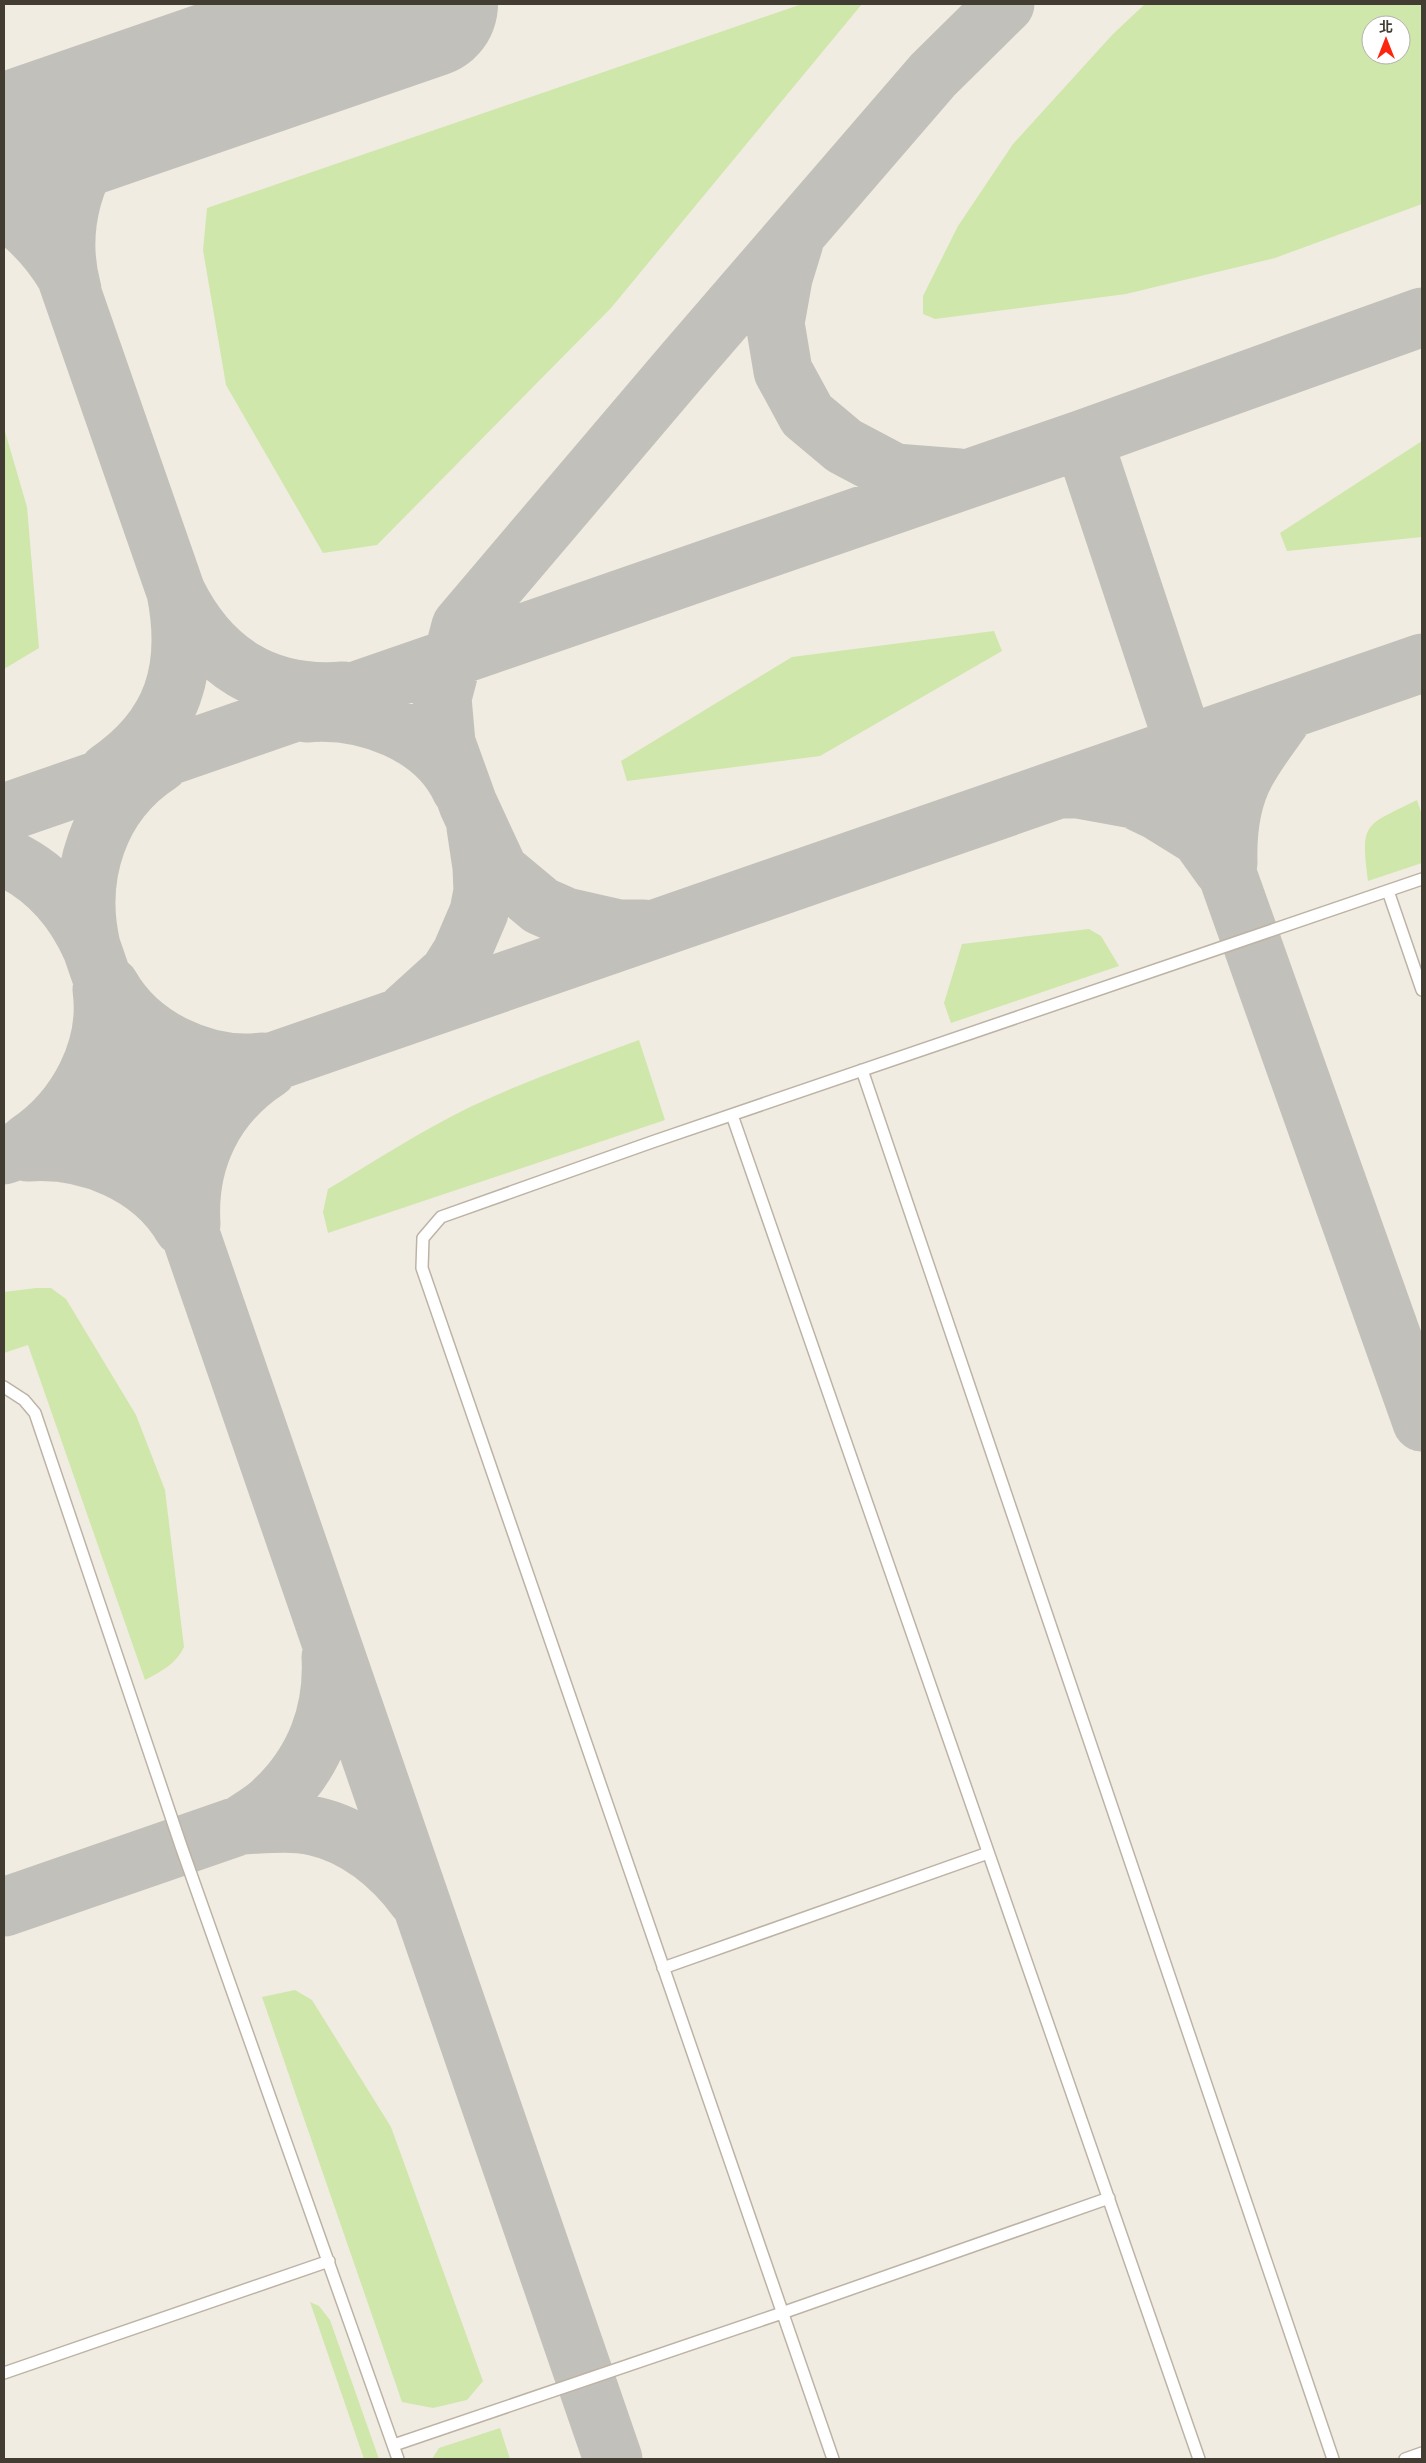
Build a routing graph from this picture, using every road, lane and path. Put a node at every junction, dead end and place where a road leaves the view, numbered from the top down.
1 (1422, 879) edge
2 (1388, 891) junction
3 (1422, 990) edge
4 (862, 1070) junction
5 (732, 1115) junction
6 (4, 1387) edge
7 (988, 1853) junction
8 (663, 1968) junction
9 (1108, 2198) junction
10 (330, 2260) junction
11 (782, 2313) junction
12 (4, 2373) edge
13 (394, 2445) junction
14 (1422, 2453) edge
15 (398, 2459) edge
16 (833, 2459) edge
17 (1199, 2459) edge
18 (1333, 2459) edge
19 (1405, 2459) edge

1 - 2 lane
2 - 3 lane
2 - 4 lane
4 - 5 lane
4 - 18 lane
5 - 7 lane
5 - 8 lane
6 - 10 lane
7 - 8 lane
7 - 9 lane
8 - 11 lane
9 - 11 lane
9 - 17 lane
10 - 12 lane
10 - 13 lane
11 - 13 lane
11 - 16 lane
13 - 15 lane
14 - 19 lane

